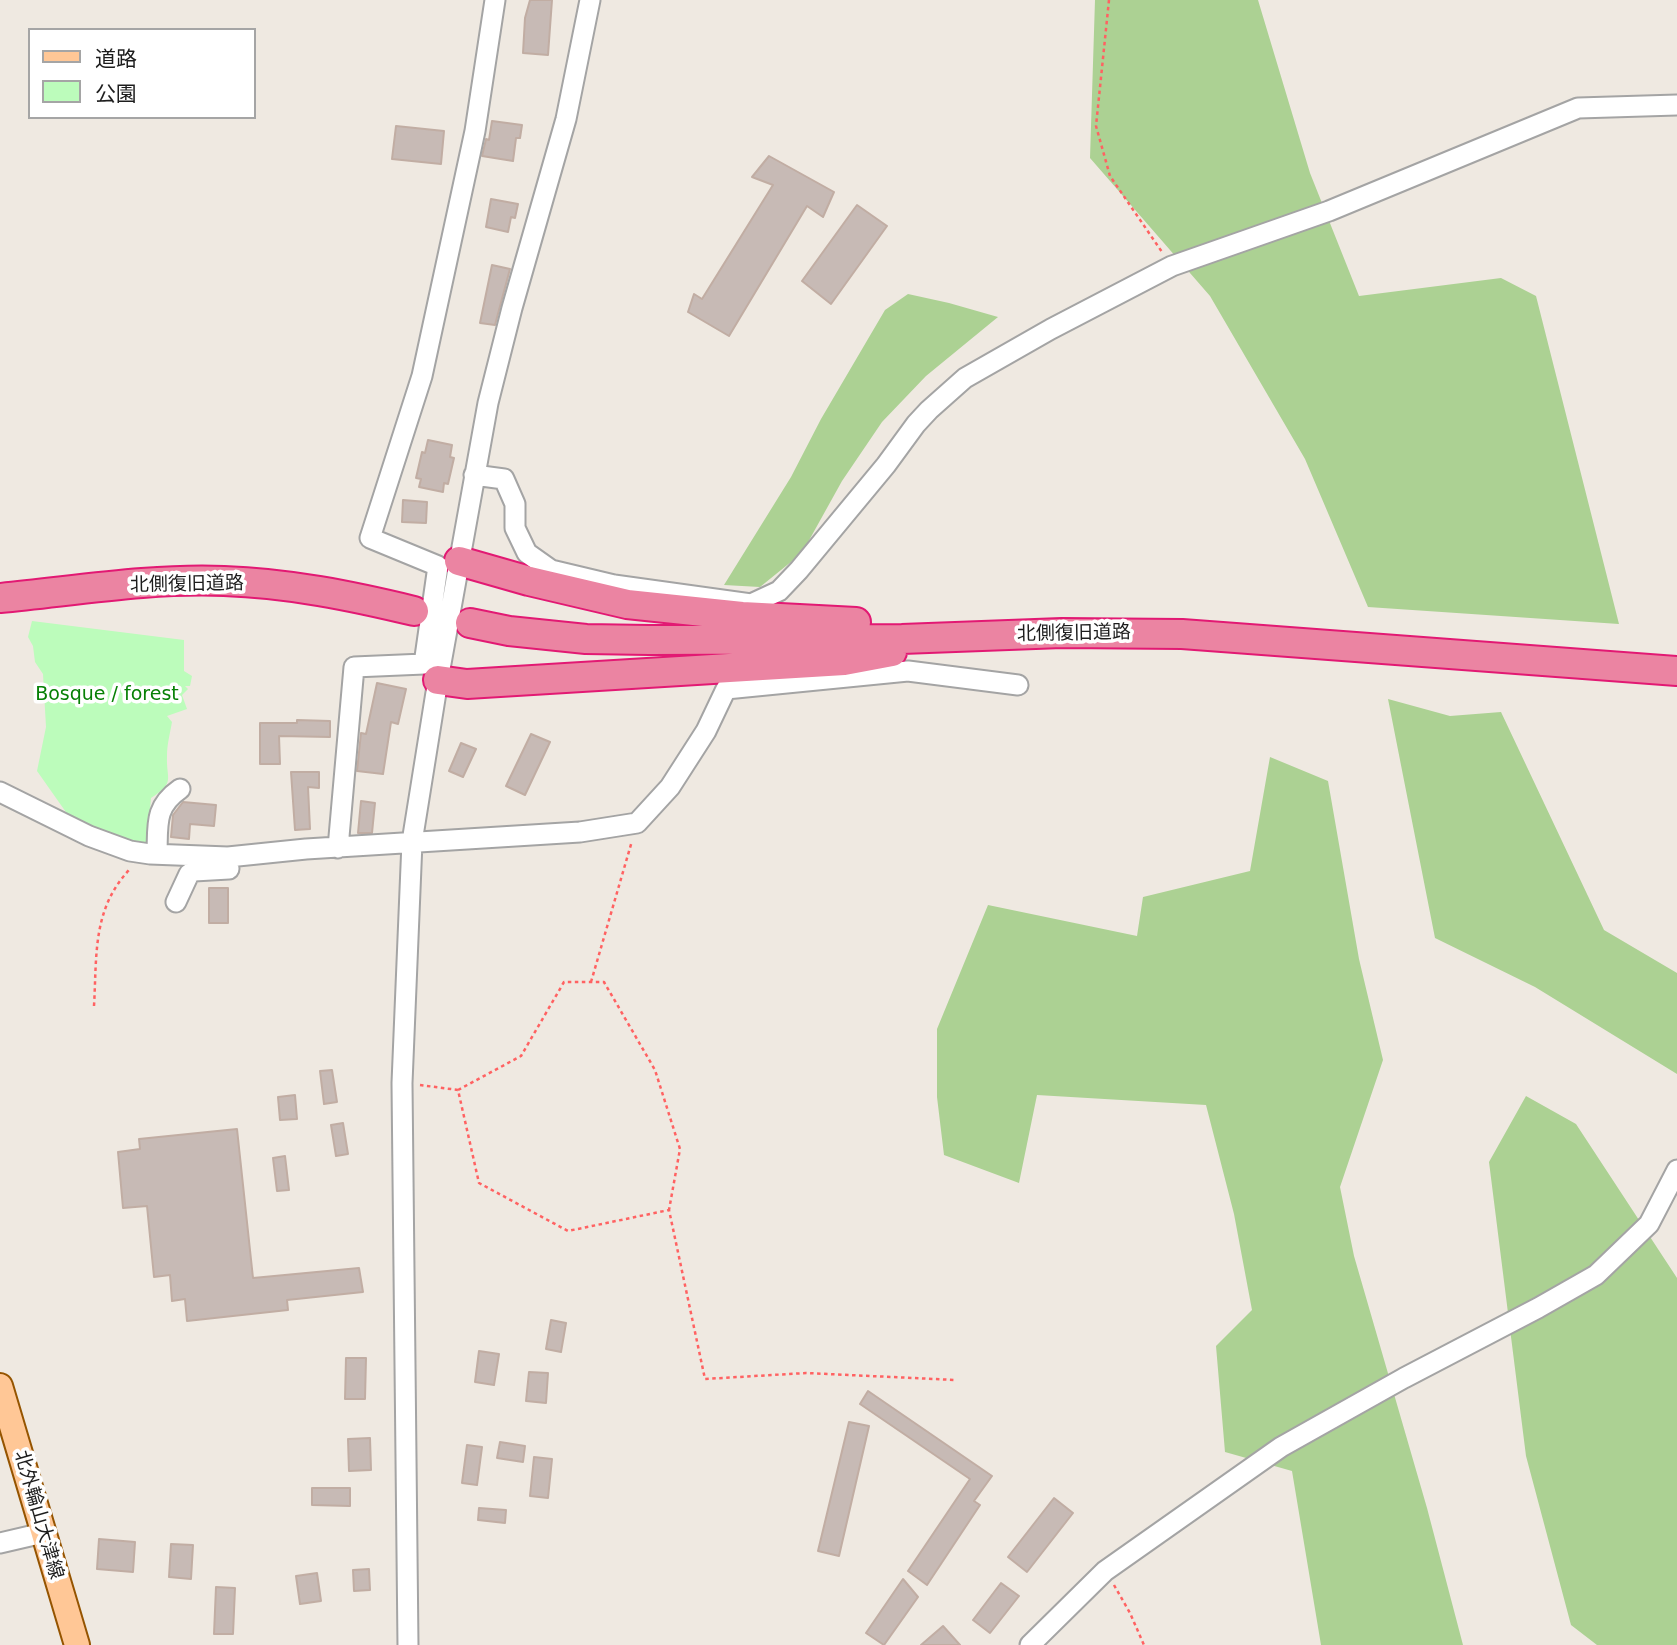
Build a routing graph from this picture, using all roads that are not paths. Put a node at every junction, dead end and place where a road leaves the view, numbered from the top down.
1 (495, 0) edge
2 (590, 0) edge
3 (1677, 105) edge
4 (474, 475) junction
5 (459, 561) junction
6 (0, 598) edge
7 (414, 611) dead end
8 (470, 623) dead end
9 (973, 636) junction
10 (1677, 671) edge
11 (438, 680) junction
12 (1017, 685) dead end
13 (180, 789) dead end
14 (0, 792) edge
15 (412, 842) junction
16 (338, 848) junction
17 (153, 854) junction
18 (228, 857) junction
19 (176, 902) dead end
20 (1677, 1170) edge
21 (0, 1386) edge
22 (43, 1533) junction
23 (0, 1543) edge
24 (77, 1645) edge
25 (408, 1645) edge
26 (1030, 1645) edge

1 - 16 street
2 - 4 street
3 - 4 street
4 - 5 street
5 - 9 highway
5 - 11 street
6 - 7 highway, 北側復旧道路
8 - 9 highway, 北側復旧道路
9 - 10 highway, 北側復旧道路
9 - 11 highway
11 - 15 street
12 - 15 street
13 - 17 street
14 - 17 street
15 - 16 street
15 - 25 street
16 - 18 street
17 - 18 street
18 - 19 street
20 - 26 street
21 - 22 main road, 北外輪山大津線
22 - 23 street
22 - 24 main road, 北外輪山大津線

